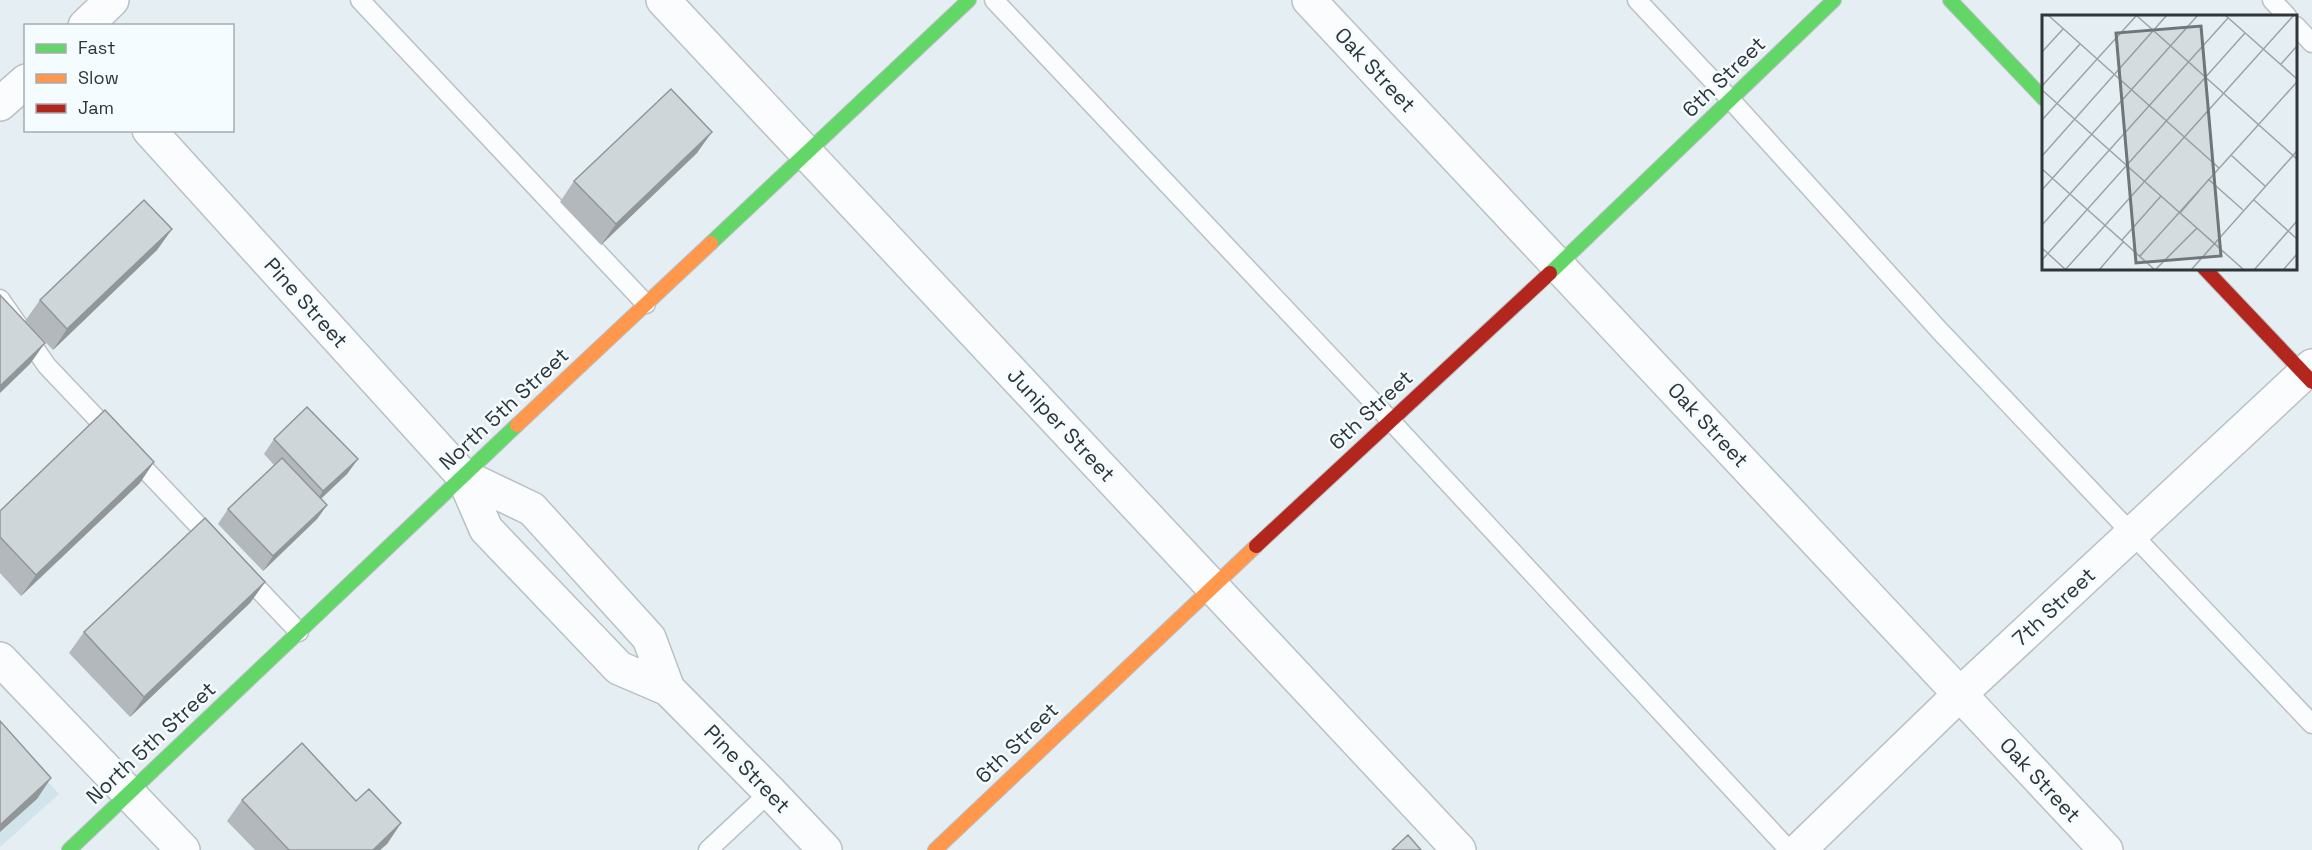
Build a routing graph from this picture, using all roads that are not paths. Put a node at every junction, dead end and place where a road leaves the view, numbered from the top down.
1 (112, 0) edge
2 (360, 0) edge
3 (663, 0) edge
4 (969, 0) edge
5 (994, 0) edge
6 (1309, 0) edge
7 (1636, 0) edge
8 (1834, 0) edge
9 (1950, 0) edge
10 (2272, 0) edge
11 (2286, 15) edge
12 (87, 24) edge
13 (2297, 28) edge
14 (2312, 44) edge
15 (24, 83) edge
16 (2042, 98) edge
17 (1730, 99) junction
18 (0, 105) edge
19 (151, 132) edge
20 (806, 153) junction
21 (1558, 265) junction
22 (2206, 270) edge
23 (0, 299) edge
24 (646, 304) junction
25 (2309, 374) edge
26 (1390, 420) junction
27 (463, 476) junction
28 (2132, 534) junction
29 (1212, 586) junction
30 (299, 632) junction
31 (0, 659) edge
32 (668, 689) junction
33 (1960, 694) junction
34 (2312, 724) edge
35 (770, 792) junction
36 (129, 793) junction
37 (69, 850) edge
38 (183, 850) edge
39 (708, 850) edge
40 (825, 850) edge
41 (935, 850) edge
42 (1459, 850) edge
43 (1789, 850) edge
44 (1799, 850) edge
45 (2106, 850) edge

1 - 12 street
2 - 24 lane
3 - 20 street, Juniper Street
4 - 20 street, North 5th Street
5 - 26 lane
6 - 21 street, Oak Street
7 - 17 lane
8 - 17 street, 6th Street
9 - 16 street
10 - 11 lane
13 - 14 lane
15 - 18 street
17 - 21 street, 6th Street
17 - 28 lane
19 - 27 street, Pine Street
20 - 24 street, North 5th Street
20 - 29 street, Juniper Street
21 - 26 street, 6th Street
21 - 33 street, Oak Street
22 - 25 street
23 - 30 lane
24 - 27 street, North 5th Street
25 - 28 street, 7th Street
26 - 29 street, 6th Street
26 - 43 lane
27 - 30 street, North 5th Street
27 - 32 street, Pine Street
27 - 32 street, Pine Street
28 - 33 street, 7th Street
28 - 34 lane
29 - 41 street, 6th Street
29 - 42 street, Juniper Street
30 - 36 street, North 5th Street
31 - 36 street
32 - 35 street, Pine Street
33 - 44 street, 7th Street
33 - 45 street, Oak Street
35 - 39 lane
35 - 40 street, Pine Street
36 - 37 street, North 5th Street
36 - 38 street

